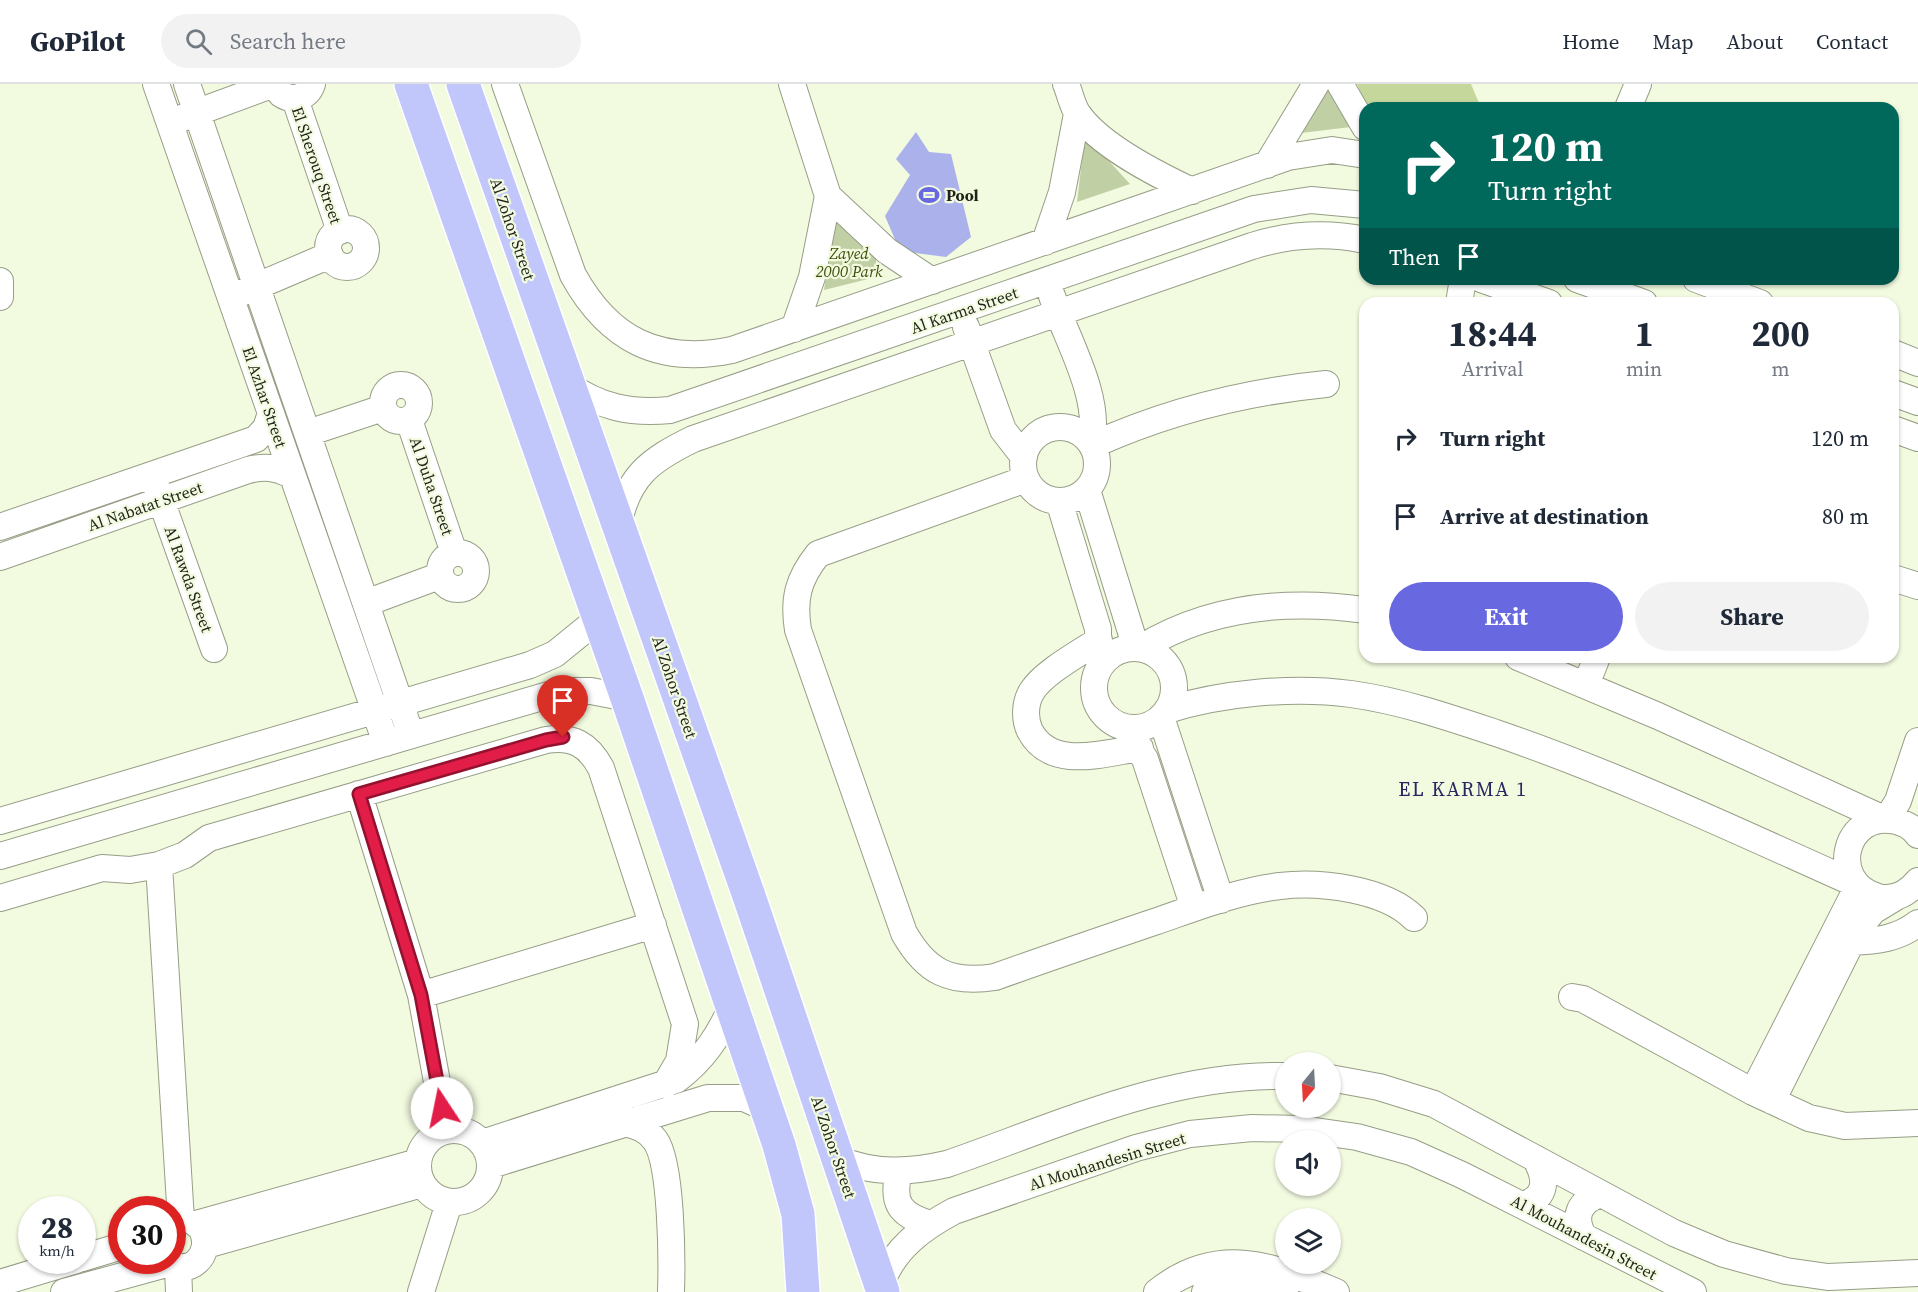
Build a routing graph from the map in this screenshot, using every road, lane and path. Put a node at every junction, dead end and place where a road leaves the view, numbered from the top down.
1 (156, 84) edge
2 (187, 84) edge
3 (411, 84) edge
4 (505, 84) edge
5 (792, 84) edge
6 (1066, 84) edge
7 (1316, 84) edge
8 (1340, 84) edge
9 (1638, 84) edge
10 (289, 88) edge
11 (466, 92) edge
12 (1630, 102) edge
13 (197, 112) junction
14 (1077, 114) junction
15 (1359, 117) edge
16 (422, 118) junction
17 (169, 123) junction
18 (1359, 153) edge
19 (1267, 165) junction
20 (1192, 191) junction
21 (828, 196) junction
22 (1359, 204) edge
23 (340, 231) junction
24 (1359, 239) edge
25 (1045, 242) junction
26 (330, 255) junction
27 (0, 281) edge
28 (932, 281) junction
29 (1047, 281) junction
30 (1498, 285) edge
31 (1594, 285) edge
32 (1714, 285) edge
33 (257, 286) junction
34 (0, 297) edge
35 (230, 297) junction
36 (1532, 297) edge
37 (1627, 297) edge
38 (1744, 297) edge
39 (960, 311) junction
40 (1058, 313) junction
41 (794, 329) junction
42 (972, 343) junction
43 (1899, 355) edge
44 (1918, 363) edge
45 (567, 384) junction
46 (1326, 384) dead end
47 (1899, 395) edge
48 (1918, 402) edge
49 (271, 413) junction
50 (1899, 431) edge
51 (308, 433) junction
52 (1918, 438) edge
53 (1092, 443) junction
54 (1025, 468) junction
55 (152, 475) junction
56 (291, 475) junction
57 (1087, 490) junction
58 (161, 501) junction
59 (1059, 501) junction
60 (336, 516) junction
61 (618, 525) junction
62 (310, 526) junction
63 (0, 527) edge
64 (0, 558) edge
65 (1899, 580) edge
66 (1918, 586) edge
67 (366, 603) junction
68 (1359, 610) edge
69 (598, 619) junction
70 (1099, 640) junction
71 (1138, 648) junction
72 (214, 649) dead end
73 (1533, 663) edge
74 (1595, 663) edge
75 (1095, 675) junction
76 (1586, 685) junction
77 (627, 698) junction
78 (400, 703) junction
79 (374, 711) junction
80 (1164, 714) junction
81 (1112, 721) junction
82 (411, 735) junction
83 (1918, 741) edge
84 (386, 743) junction
85 (1140, 748) junction
86 (359, 794) junction
87 (1886, 819) junction
88 (0, 821) edge
89 (1918, 836) edge
90 (0, 856) edge
91 (159, 865) junction
92 (1918, 881) edge
93 (1857, 885) junction
94 (749, 896) junction
95 (1896, 897) junction
96 (0, 898) edge
97 (1221, 900) junction
98 (1194, 908) junction
99 (700, 916) junction
100 (1414, 918) dead end
101 (1918, 923) edge
102 (653, 925) junction
103 (1851, 942) junction
104 (421, 995) junction
105 (1572, 997) dead end
106 (732, 1005) junction
107 (705, 1054) junction
108 (1275, 1076) edge
109 (1341, 1080) edge
110 (665, 1085) junction
111 (720, 1096) junction
112 (1762, 1096) junction
113 (766, 1108) junction
114 (628, 1113) junction
115 (1918, 1123) edge
116 (446, 1131) junction
117 (486, 1154) junction
118 (1535, 1158) junction
119 (837, 1159) junction
120 (899, 1172) junction
121 (420, 1173) junction
122 (1601, 1194) junction
123 (449, 1203) junction
124 (1523, 1205) junction
125 (930, 1224) junction
126 (189, 1228) edge
127 (1584, 1237) junction
128 (186, 1267) edge
129 (1918, 1272) edge
130 (30, 1274) edge
131 (130, 1274) edge
132 (174, 1274) edge
133 (0, 1283) edge
134 (882, 1287) edge
135 (64, 1292) edge
136 (179, 1292) edge
137 (421, 1292) edge
138 (671, 1292) edge
139 (803, 1292) edge
140 (1157, 1292) edge
141 (1204, 1292) edge
142 (1285, 1292) edge
143 (1336, 1292) edge
144 (1694, 1292) edge

1 - 17 street, El Azhar Street
2 - 13 street, El Azhar Street
3 - 16 main road
4 - 41 street
5 - 21 street
6 - 14 street
7 - 19 street
8 - 15 street
9 - 12 street
10 - 13 street, El Sherouq Street
10 - 23 street, El Sherouq Street
11 - 16 main road
11 - 45 main road, Al Zohor Street
13 - 17 street, El Sherouq Street
13 - 33 street, El Azhar Street
14 - 20 street
14 - 25 street
16 - 69 main road
17 - 35 street, El Azhar Street
18 - 19 street
19 - 20 street
20 - 25 street
21 - 28 street
21 - 41 street
22 - 29 street, Al Karma Street
23 - 26 street
23 - 26 street
24 - 40 street, Al Karma Street
25 - 28 street
26 - 33 street
27 - 34 street
28 - 41 street
29 - 39 street, Al Karma Street
29 - 40 street
30 - 36 street
31 - 37 street
32 - 38 street
33 - 35 street
33 - 51 street, El Azhar Street
35 - 49 street, El Azhar Street
39 - 42 street
39 - 45 street, Al Karma Street
40 - 42 street, Al Karma Street
40 - 53 street
42 - 54 street
42 - 61 street, Al Karma Street
43 - 44 street
45 - 61 main road, Al Zohor Street
46 - 53 street
47 - 48 street
49 - 55 street, Al Nabatat Street
49 - 56 street, El Azhar Street
50 - 52 street
51 - 60 street, El Azhar Street
51 - 67 street, Al Duha Street
53 - 54 street
53 - 57 street
54 - 59 street
54 - 98 street
55 - 58 street, Al Rawda Street
55 - 63 street, Al Nabatat Street
56 - 58 street, Al Nabatat Street
56 - 62 street, El Azhar Street
57 - 59 street
57 - 71 street
58 - 64 street, Al Nabatat Street
58 - 72 street, Al Rawda Street
59 - 70 street
60 - 62 street
60 - 67 street, El Azhar Street
61 - 94 main road, Al Zohor Street
62 - 79 street, El Azhar Street
65 - 66 street
67 - 78 street, El Azhar Street
68 - 71 street
69 - 77 main road
69 - 78 street
70 - 75 street
70 - 85 street
71 - 75 street
71 - 80 street
73 - 76 street
74 - 76 street
75 - 81 street
76 - 87 street
77 - 82 street
77 - 99 main road
78 - 79 street
78 - 82 street, El Azhar Street
79 - 84 street, El Azhar Street
79 - 88 street
80 - 81 street
80 - 93 street
80 - 97 street
81 - 85 street
82 - 84 street
83 - 87 street
84 - 90 street
85 - 98 street
86 - 91 street
86 - 102 street
86 - 104 street
87 - 89 street
87 - 93 street
91 - 96 street
91 - 126 street
92 - 95 street
93 - 95 street
93 - 112 street
94 - 99 main road
94 - 119 main road, Al Zohor Street
95 - 103 street
97 - 98 street
97 - 100 street
99 - 106 main road
101 - 103 street
102 - 104 street
102 - 110 street
103 - 112 street
104 - 116 street
105 - 112 street
106 - 107 street
106 - 113 main road
107 - 110 street
107 - 111 street
108 - 120 street
109 - 118 street
110 - 114 street
111 - 113 street
111 - 114 street
112 - 115 street
113 - 139 main road
114 - 117 street
114 - 138 street
116 - 117 street
116 - 121 street
117 - 123 street
118 - 122 street
118 - 124 street
119 - 120 street
119 - 134 main road, Al Zohor Street
120 - 125 street
121 - 123 street
121 - 126 street
122 - 127 street
122 - 129 street
123 - 137 street
124 - 125 street, Al Mouhandesin Street
124 - 127 street, Al Mouhandesin Street
125 - 134 street, Al Mouhandesin Street
126 - 128 street
127 - 144 street, Al Mouhandesin Street
130 - 133 street
131 - 135 street
132 - 136 street
140 - 143 street
141 - 142 street

